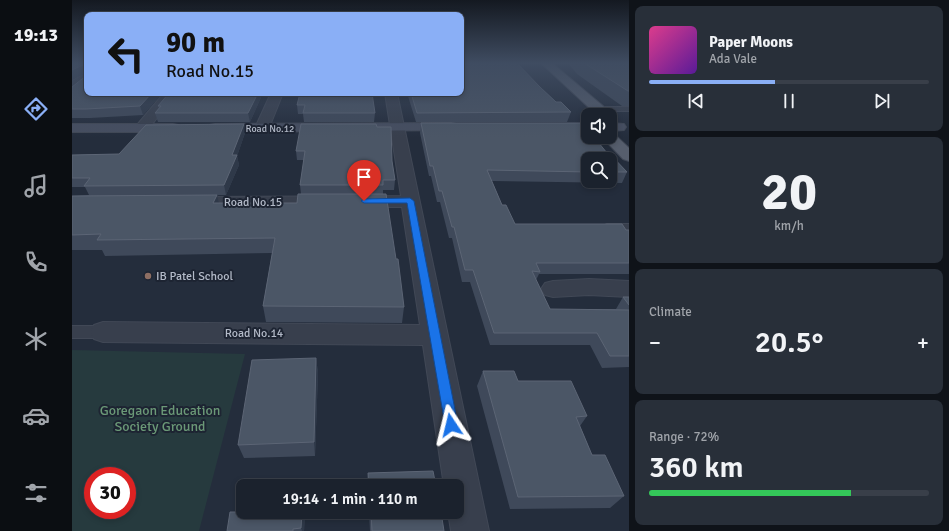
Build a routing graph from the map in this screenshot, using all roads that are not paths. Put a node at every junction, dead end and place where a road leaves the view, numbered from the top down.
1 (558, 88) edge
2 (574, 88) edge
3 (168, 96) edge
4 (276, 96) edge
5 (392, 96) edge
6 (571, 101) dead end
7 (597, 108) edge
8 (629, 109) edge
9 (617, 110) edge
10 (72, 128) edge
11 (142, 128) junction
12 (182, 128) edge
13 (198, 128) edge
14 (262, 128) junction
15 (397, 128) junction
16 (461, 128) edge
17 (617, 133) edge
18 (629, 156) edge
19 (410, 201) junction
20 (174, 202) edge
21 (598, 228) edge
22 (629, 228) edge
23 (553, 289) dead end
24 (629, 289) edge
25 (72, 332) edge
26 (103, 332) joint
27 (435, 335) junction
28 (470, 531) edge

1 - 6 main road
2 - 7 main road
3 - 11 street
4 - 14 street
5 - 15 street
8 - 9 lane
10 - 11 street
11 - 12 street
13 - 14 street, Road No.12
14 - 15 street, Road No.12
15 - 16 street, Road No.12
15 - 19 street
17 - 18 main road
19 - 20 street, Road No.15
19 - 27 street
21 - 22 lane
23 - 24 street
25 - 26 lane, Road No.14
26 - 27 street, Road No.14
27 - 28 street

